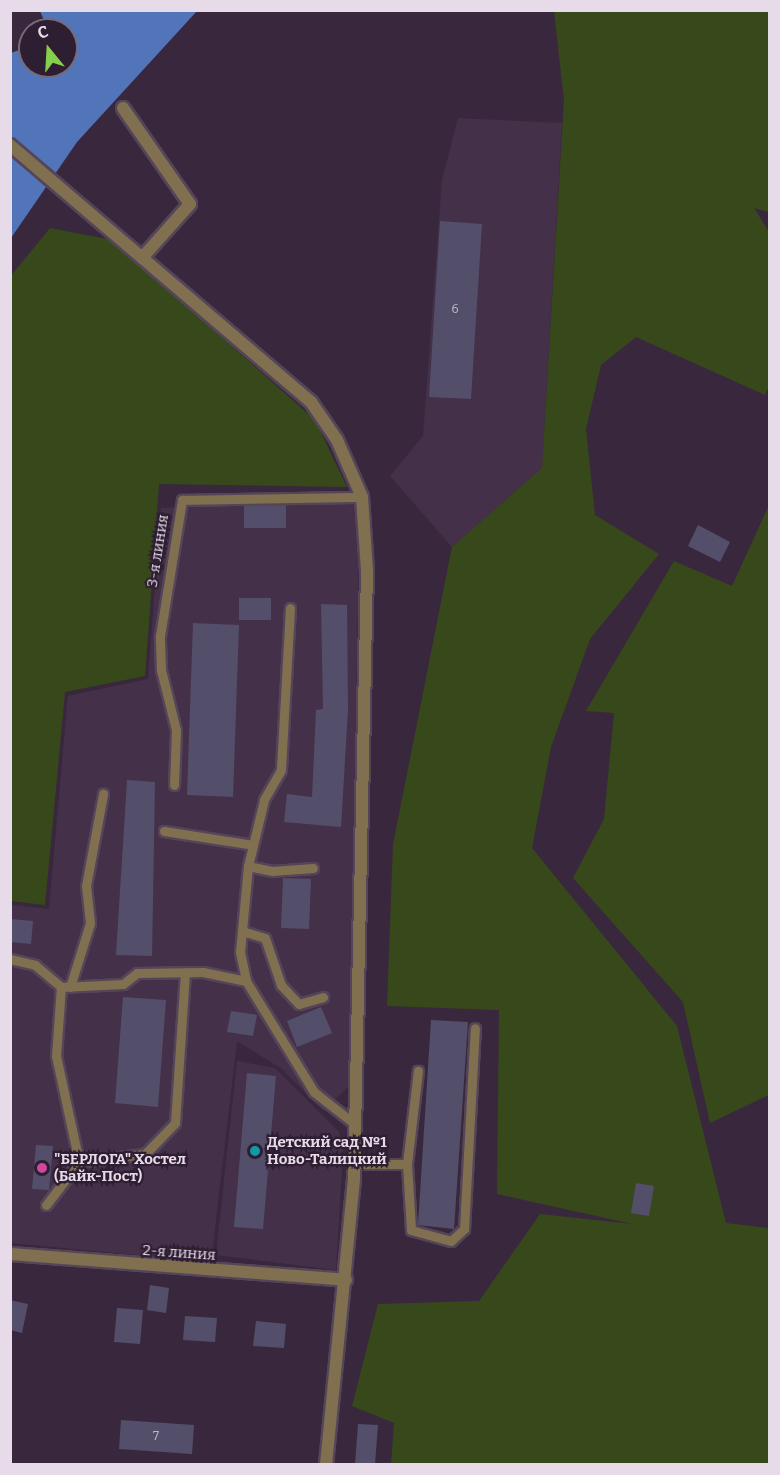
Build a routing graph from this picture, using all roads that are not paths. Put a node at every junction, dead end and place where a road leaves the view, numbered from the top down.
1 (123, 108) dead end
2 (10, 145) edge
3 (142, 258) junction
4 (362, 497) junction
5 (290, 608) dead end
6 (174, 785) dead end
7 (103, 794) dead end
8 (164, 831) dead end
9 (253, 846) junction
10 (248, 866) junction
11 (313, 868) dead end
12 (242, 931) junction
13 (10, 959) edge
14 (185, 972) junction
15 (246, 981) junction
16 (66, 987) junction
17 (322, 997) dead end
18 (475, 1028) dead end
19 (418, 1071) dead end
20 (356, 1125) junction
21 (79, 1162) junction
22 (355, 1164) junction
23 (407, 1164) junction
24 (46, 1205) dead end
25 (10, 1254) edge
26 (346, 1280) junction
27 (326, 1464) edge

1 - 3 street
2 - 3 street
3 - 4 street
4 - 6 lane, 3-я линия
4 - 20 street
5 - 9 lane
7 - 16 lane
8 - 9 lane
9 - 10 lane
10 - 11 lane
10 - 12 lane
12 - 15 lane
12 - 17 lane
13 - 16 lane
14 - 15 lane
14 - 16 lane
14 - 21 lane
15 - 20 lane
16 - 21 lane
18 - 23 lane
19 - 23 lane
20 - 22 street
21 - 24 lane
22 - 23 lane
22 - 26 street
25 - 26 street, 2-я линия
26 - 27 street

